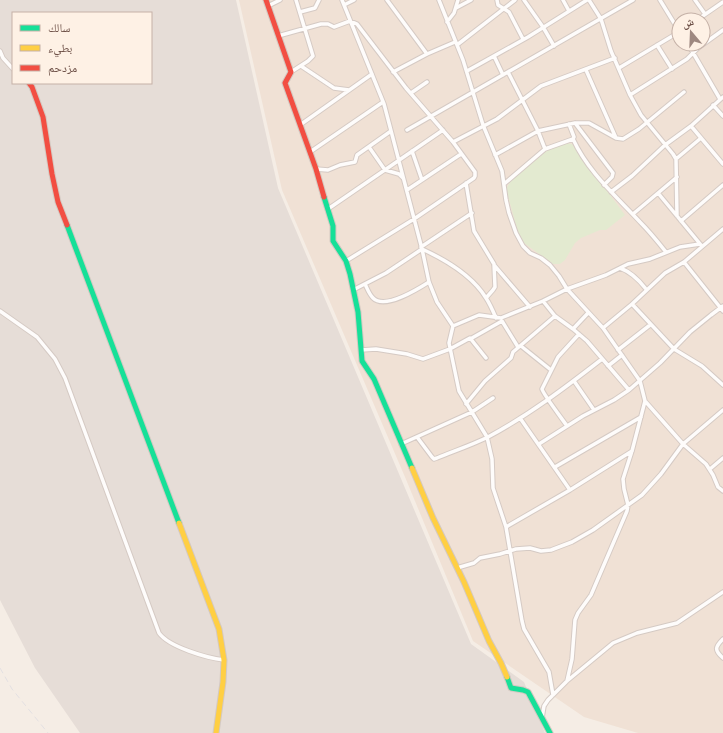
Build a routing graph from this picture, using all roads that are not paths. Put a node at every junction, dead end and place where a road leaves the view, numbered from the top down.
1 (266, 0) edge
2 (280, 0) edge
3 (296, 0) edge
4 (319, 0) edge
5 (342, 0) edge
6 (354, 0) edge
7 (387, 0) edge
8 (439, 0) edge
9 (458, 0) edge
10 (471, 0) edge
11 (497, 0) edge
12 (515, 0) edge
13 (524, 0) edge
14 (563, 0) edge
15 (588, 0) edge
16 (633, 0) edge
17 (660, 0) edge
18 (695, 0) edge
19 (723, 2) edge
20 (344, 5) junction
21 (268, 6) junction
22 (456, 8) junction
23 (503, 8) junction
24 (569, 11) junction
25 (300, 12) junction
26 (704, 12) edge
27 (708, 12) edge
28 (671, 18) edge
29 (601, 19) junction
30 (350, 21) junction
31 (447, 22) junction
32 (543, 27) junction
33 (305, 28) junction
34 (723, 30) edge
35 (278, 36) junction
36 (671, 36) edge
37 (523, 39) junction
38 (711, 39) edge
39 (456, 43) junction
40 (657, 45) junction
41 (554, 46) junction
42 (0, 51) edge
43 (693, 52) joint
44 (427, 54) junction
45 (494, 56) junction
46 (615, 58) junction
47 (301, 66) junction
48 (12, 68) edge
49 (619, 68) junction
50 (672, 69) junction
51 (586, 70) junction
52 (467, 71) junction
53 (291, 72) junction
54 (393, 72) junction
55 (508, 72) junction
56 (372, 74) junction
57 (503, 75) junction
58 (427, 82) dead end
59 (30, 84) edge
60 (349, 90) junction
61 (472, 92) junction
62 (684, 92) dead end
63 (411, 93) junction
64 (630, 95) junction
65 (722, 98) edge
66 (522, 101) junction
67 (384, 102) junction
68 (713, 105) junction
69 (431, 116) junction
70 (723, 116) edge
71 (575, 123) junction
72 (646, 123) junction
73 (569, 124) junction
74 (300, 125) junction
75 (483, 125) junction
76 (691, 126) junction
77 (407, 130) dead end
78 (442, 130) junction
79 (391, 131) junction
80 (538, 131) junction
81 (616, 138) junction
82 (701, 138) junction
83 (573, 139) junction
84 (453, 142) junction
85 (665, 145) junction
86 (369, 146) junction
87 (545, 149) junction
88 (412, 151) junction
89 (310, 152) junction
90 (461, 154) junction
91 (495, 155) junction
92 (676, 159) junction
93 (399, 160) junction
94 (723, 164) edge
95 (316, 169) junction
96 (385, 170) junction
97 (677, 177) junction
98 (404, 178) junction
99 (422, 180) junction
100 (466, 183) junction
101 (504, 184) junction
102 (604, 185) junction
103 (723, 185) edge
104 (407, 190) junction
105 (611, 192) junction
106 (658, 193) junction
107 (328, 209) junction
108 (472, 214) junction
109 (633, 214) junction
110 (677, 216) junction
111 (414, 218) junction
112 (681, 221) junction
113 (723, 229) edge
114 (701, 245) junction
115 (422, 248) junction
116 (666, 252) junction
117 (346, 261) junction
118 (684, 262) junction
119 (494, 264) junction
120 (620, 268) junction
121 (429, 282) junction
122 (365, 284) junction
123 (567, 288) junction
124 (354, 290) junction
125 (646, 290) junction
126 (486, 298) junction
127 (543, 301) junction
128 (632, 304) junction
129 (530, 307) junction
130 (722, 308) edge
131 (0, 311) edge
132 (588, 313) junction
133 (555, 316) junction
134 (500, 319) junction
135 (650, 325) junction
136 (453, 326) junction
137 (602, 328) junction
138 (573, 329) junction
139 (578, 334) junction
140 (472, 338) junction
141 (519, 346) junction
142 (450, 349) junction
143 (674, 349) junction
144 (361, 350) junction
145 (618, 350) junction
146 (622, 355) junction
147 (486, 358) dead end
148 (602, 359) junction
149 (608, 366) junction
150 (552, 370) junction
151 (574, 381) junction
152 (640, 381) junction
153 (723, 385) edge
154 (629, 390) junction
155 (493, 398) dead end
156 (549, 400) junction
157 (645, 401) junction
158 (466, 404) junction
159 (594, 410) junction
160 (723, 410) edge
161 (472, 412) junction
162 (641, 417) junction
163 (520, 418) junction
164 (567, 426) junction
165 (417, 436) junction
166 (487, 437) junction
167 (401, 444) junction
168 (539, 444) junction
169 (683, 444) junction
170 (632, 452) junction
171 (723, 458) edge
172 (555, 468) junction
173 (710, 469) junction
174 (570, 490) junction
175 (723, 491) edge
176 (628, 505) junction
177 (506, 527) junction
178 (510, 551) junction
179 (457, 568) junction
180 (723, 592) edge
181 (723, 639) edge
182 (723, 658) edge
183 (224, 660) junction
184 (567, 681) junction
185 (552, 695) junction
186 (542, 718) junction
187 (216, 733) edge
188 (550, 733) edge

1 - 21 street
2 - 21 street
3 - 25 street
4 - 25 street
5 - 20 street
6 - 20 street
7 - 44 street
8 - 31 street
9 - 22 street
10 - 22 street
11 - 23 street
12 - 23 street
13 - 32 street
14 - 24 street
15 - 24 street
15 - 29 street
16 - 29 street
17 - 28 street
18 - 26 street
19 - 27 street
20 - 30 street
21 - 35 street
22 - 31 street
23 - 37 street
23 - 39 street
24 - 32 street
25 - 33 street
29 - 41 street
29 - 46 street
30 - 33 street
30 - 54 street
30 - 56 street
31 - 39 street
32 - 37 street
32 - 41 street
33 - 35 street
33 - 47 street
34 - 38 street
35 - 53 street
36 - 40 street
37 - 45 street
39 - 44 street
39 - 52 street
40 - 49 street
40 - 50 street
41 - 55 street
42 - 48 street
43 - 50 street
43 - 65 street
44 - 54 street
45 - 52 street
45 - 57 street
46 - 49 street
46 - 51 street
47 - 53 street
47 - 60 street
49 - 64 street
50 - 64 street
51 - 66 street
51 - 81 street
52 - 61 street
53 - 74 street
54 - 63 street
55 - 57 street
55 - 66 street
56 - 60 street
56 - 67 street
57 - 61 street
58 - 63 street
59 - 183 street
60 - 74 street
61 - 69 street
61 - 75 street
62 - 72 street
63 - 69 street
64 - 72 street
65 - 68 street
66 - 75 street
66 - 80 street
67 - 79 street
67 - 89 street
68 - 70 street
68 - 76 street
69 - 77 street
69 - 78 street
71 - 73 street
71 - 81 street
71 - 102 street
72 - 81 street
72 - 85 street
73 - 80 street
73 - 83 street
74 - 89 street
75 - 84 street
75 - 91 street
76 - 82 street
76 - 85 street
78 - 84 street
78 - 88 street
79 - 86 street
79 - 93 street
80 - 87 street
80 - 91 street
82 - 92 street
82 - 94 street
83 - 87 street
83 - 102 street
84 - 90 street
85 - 92 street
85 - 105 street
86 - 95 street
86 - 96 street
87 - 101 street
88 - 93 street
88 - 99 street
89 - 95 street
90 - 99 street
90 - 100 street
91 - 101 street
92 - 97 street
93 - 96 street
93 - 98 street
95 - 107 street
96 - 98 street
96 - 107 street
97 - 106 street
97 - 110 street
98 - 104 street
99 - 104 street
100 - 108 street
100 - 111 street
101 - 123 street
102 - 105 street
103 - 112 street
104 - 111 street
105 - 109 street
106 - 109 street
106 - 110 street
107 - 117 street
108 - 115 street
108 - 119 street
109 - 116 street
110 - 112 street
111 - 115 street
111 - 117 street
112 - 114 street
113 - 114 street
114 - 116 street
114 - 118 street
115 - 121 street
115 - 122 street
115 - 126 street
116 - 120 street
117 - 124 street
118 - 125 street
118 - 130 street
119 - 126 street
119 - 129 street
120 - 123 street
120 - 125 street
121 - 122 street
121 - 136 street
122 - 124 street
123 - 127 street
123 - 132 street
124 - 144 street
125 - 128 street
126 - 134 street
127 - 129 street
127 - 133 street
128 - 135 street
128 - 137 street
129 - 134 street
130 - 143 street
131 - 183 street
132 - 137 street
132 - 138 street
133 - 138 street
133 - 141 street
134 - 136 street
134 - 140 street
134 - 141 street
135 - 143 street
135 - 145 street
136 - 142 street
137 - 145 street
138 - 139 street
139 - 148 street
139 - 150 street
140 - 142 street
140 - 147 street
141 - 150 street
141 - 158 street
142 - 144 street
142 - 158 street
143 - 152 street
143 - 153 street
144 - 167 street
145 - 146 street
146 - 149 street
146 - 152 street
148 - 149 street
148 - 151 street
149 - 154 street
150 - 156 street
151 - 156 street
151 - 159 street
152 - 154 street
152 - 157 street
154 - 159 street
155 - 161 street
156 - 163 street
156 - 164 street
157 - 162 street
157 - 169 street
158 - 161 street
159 - 164 street
160 - 169 street
161 - 165 street
161 - 166 street
162 - 170 street
162 - 172 street
163 - 166 street
163 - 168 street
164 - 168 street
165 - 166 street
165 - 167 street
166 - 177 street
167 - 179 street
168 - 172 street
169 - 173 street
169 - 176 street
170 - 174 street
170 - 176 street
171 - 173 street
172 - 174 street
173 - 175 street
174 - 177 street
176 - 178 street
176 - 184 street
177 - 178 street
178 - 179 street
178 - 185 street
179 - 186 street
180 - 184 street
181 - 182 street
183 - 187 street
184 - 185 street
185 - 186 street
186 - 188 street

